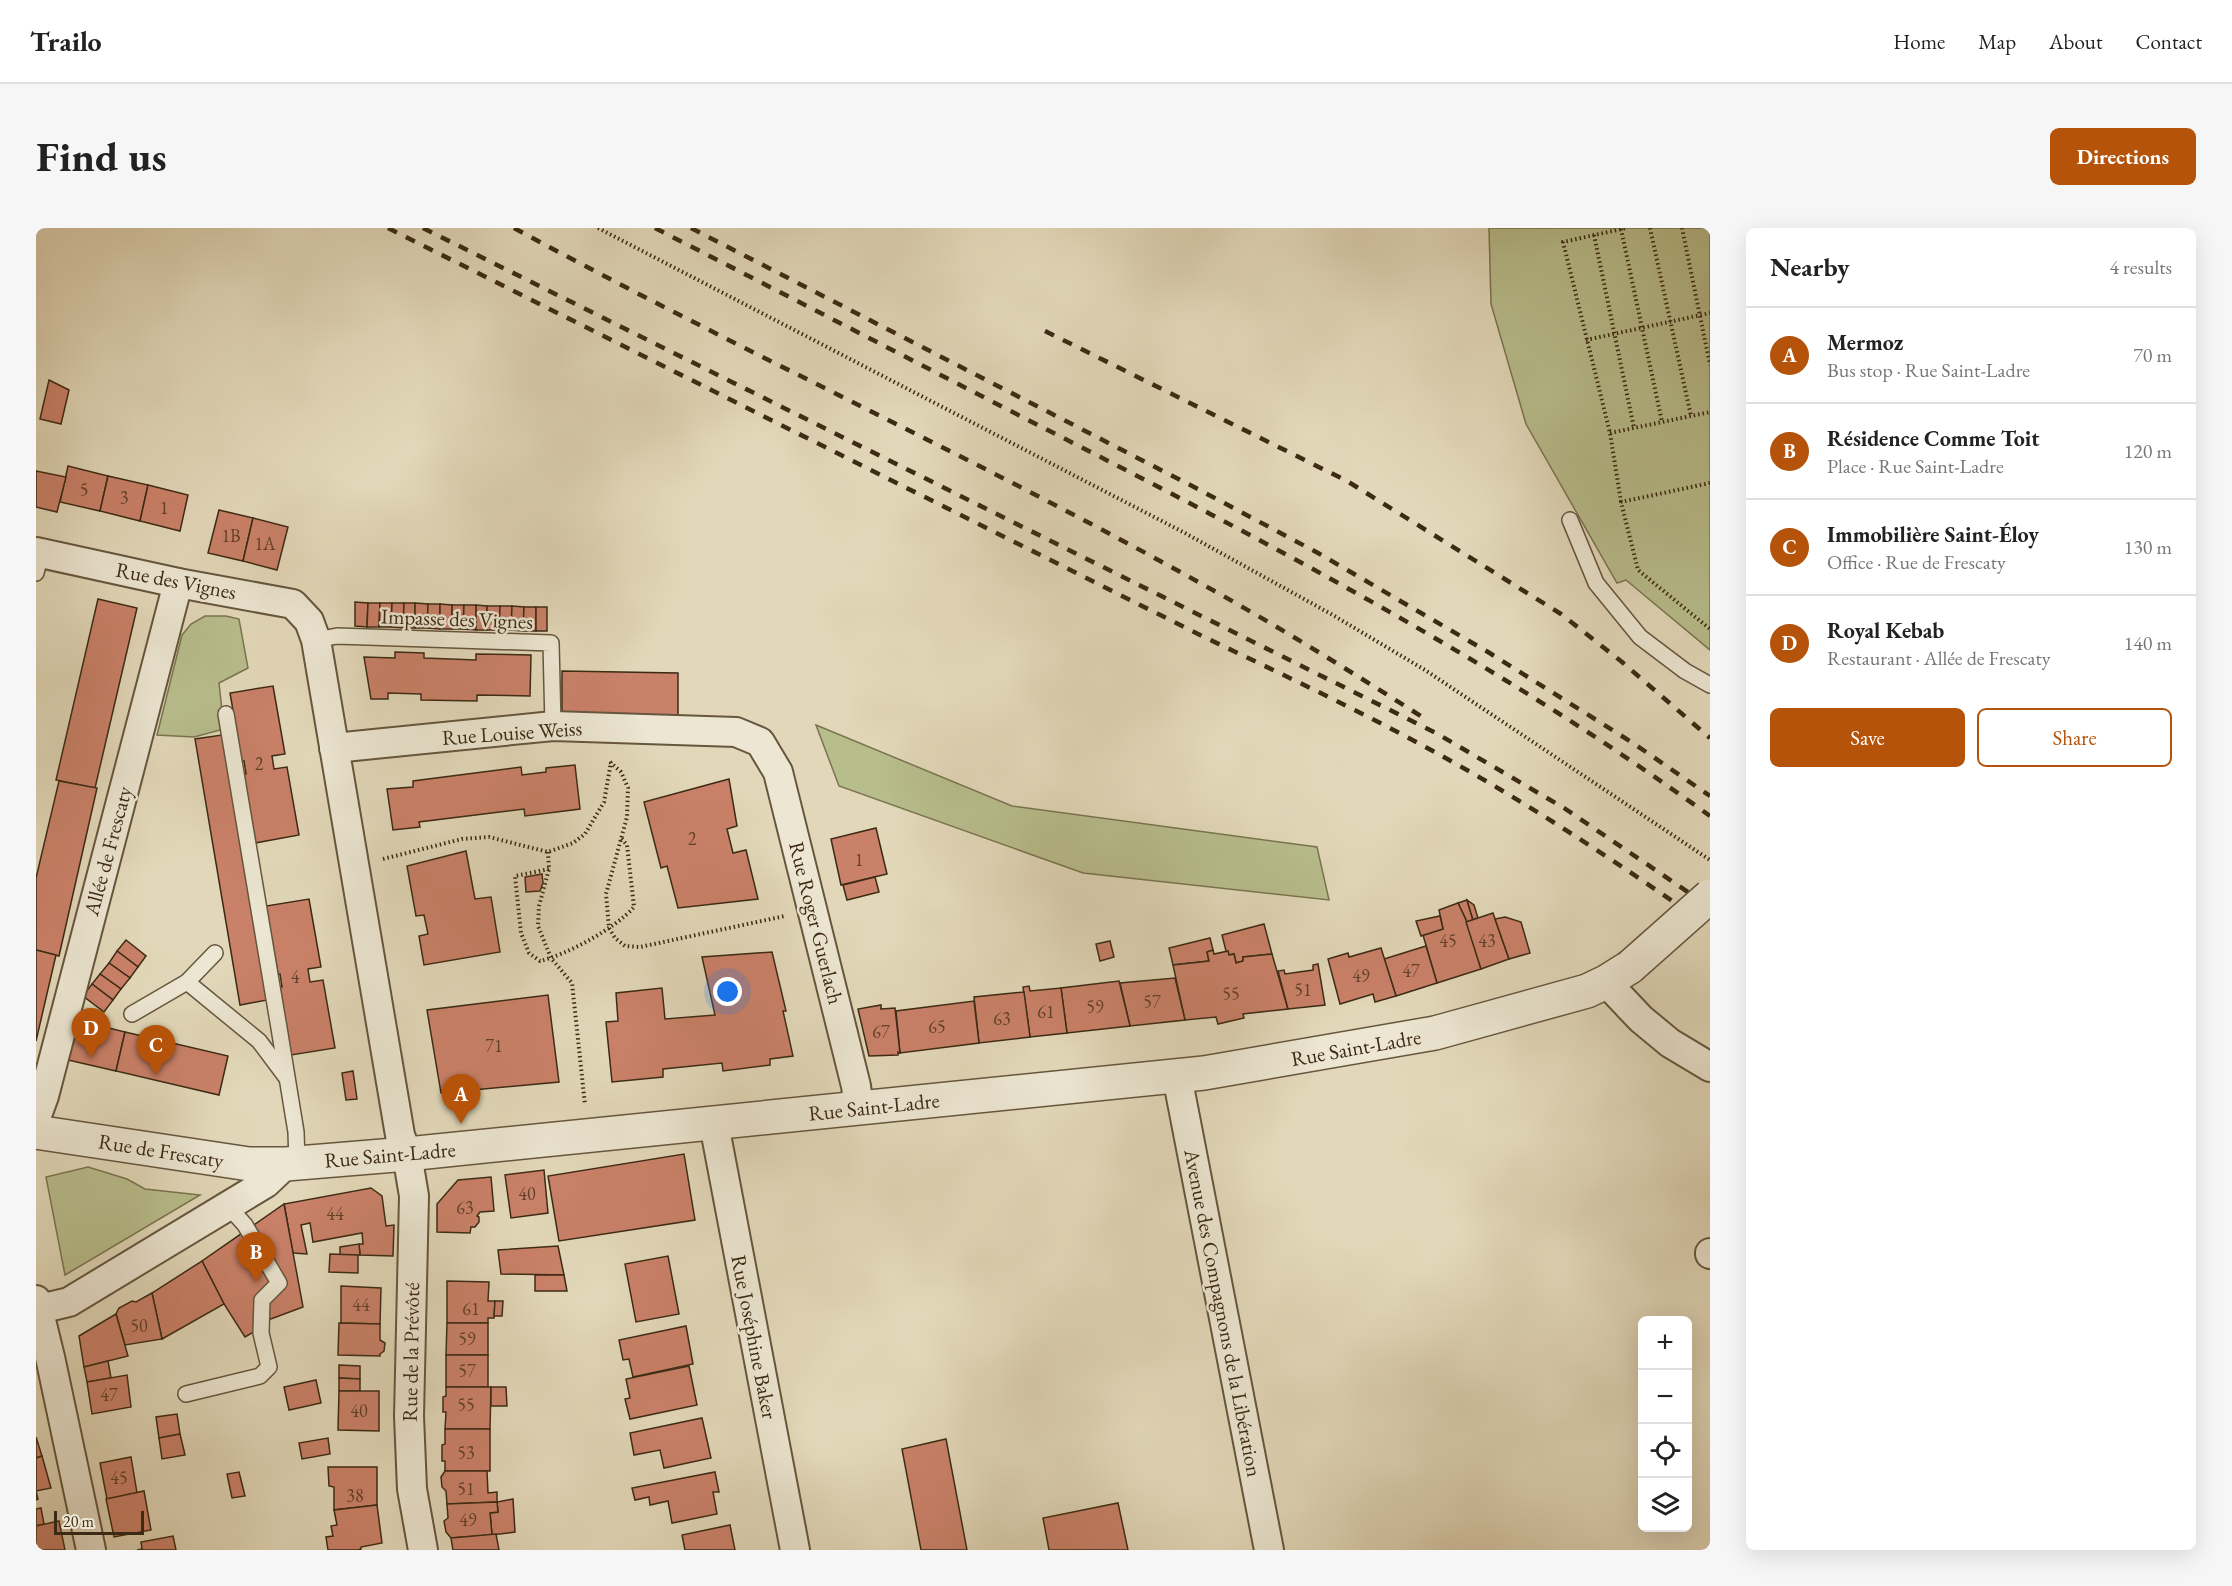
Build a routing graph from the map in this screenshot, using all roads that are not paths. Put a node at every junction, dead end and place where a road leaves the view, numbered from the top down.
1 (1570, 520) dead end
2 (38, 559) edge
3 (178, 583) junction
4 (313, 631) junction
5 (1710, 685) edge
6 (226, 714) dead end
7 (553, 726) junction
8 (760, 742) joint
9 (334, 748) junction
10 (1710, 896) edge
11 (215, 953) dead end
12 (1618, 974) junction
13 (188, 982) junction
14 (132, 1014) dead end
15 (1710, 1067) edge
16 (1177, 1076) junction
17 (287, 1078) junction
18 (859, 1108) junction
19 (36, 1118) edge
20 (714, 1124) junction
21 (36, 1132) edge
22 (407, 1154) junction
23 (292, 1163) junction
24 (228, 1206) junction
25 (36, 1306) edge
26 (186, 1394) dead end
27 (92, 1550) edge
28 (423, 1550) edge
29 (795, 1550) edge
30 (1269, 1550) edge

1 - 5 lane
2 - 3 street, Rue des Vignes
3 - 4 street, Rue des Vignes
3 - 19 street, Allée de Frescaty
4 - 7 lane, Impasse des Vignes
4 - 9 street
6 - 17 lane
7 - 8 street, Rue Louise Weiss
7 - 9 street, Rue Louise Weiss
8 - 18 street, Rue Roger Guerlach
9 - 22 street
10 - 12 street, Rue Saint-Ladre, bridge
11 - 13 lane
12 - 15 street
12 - 16 street, Rue Saint-Ladre
13 - 14 lane
13 - 17 lane
16 - 18 street, Rue Saint-Ladre
16 - 30 street, Avenue des Compagnons de la Libération
17 - 23 lane
18 - 20 street, Rue Saint-Ladre
20 - 22 street, Rue Saint-Ladre
20 - 29 street, Rue Joséphine Baker
21 - 23 street, Rue de Frescaty
22 - 23 street, Rue Saint-Ladre
22 - 28 street, Rue de la Prévôté
23 - 24 street
24 - 25 street
24 - 26 lane
25 - 27 street

